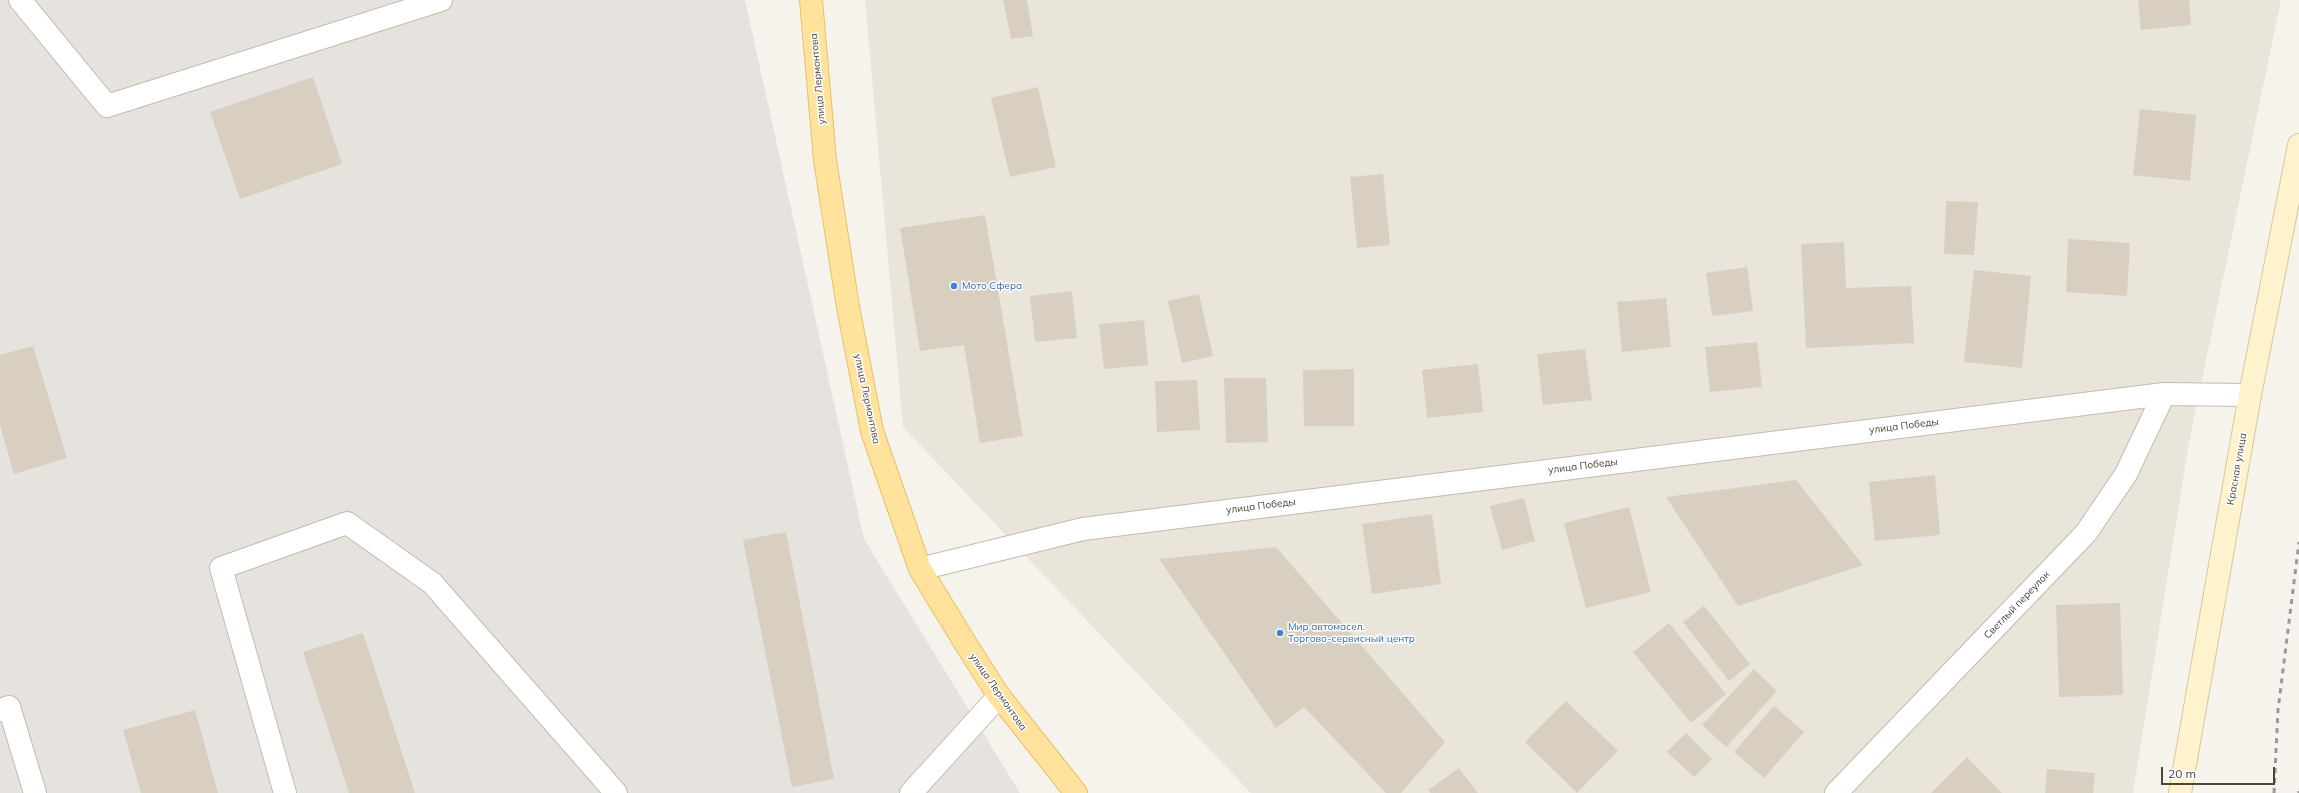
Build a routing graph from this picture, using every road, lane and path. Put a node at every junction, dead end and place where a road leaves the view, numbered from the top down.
1 (20, 0) edge
2 (441, 0) edge
3 (811, 0) edge
4 (2299, 145) edge
5 (2164, 394) junction
6 (2250, 395) junction
7 (920, 569) junction
8 (999, 696) junction
9 (0, 710) edge
10 (35, 793) edge
11 (285, 793) edge
12 (616, 793) edge
13 (911, 793) edge
14 (1076, 793) edge
15 (1836, 793) edge
16 (2180, 793) edge

1 - 2 street
3 - 7 main road, улица Лермонтова
4 - 6 main road, Красная улица
5 - 6 street, улица Победы
5 - 7 street, улица Победы
5 - 15 street, Светлый переулок
6 - 16 main road, Красная улица
7 - 8 main road, улица Лермонтова
8 - 13 street
8 - 14 main road, улица Лермонтова
9 - 10 street
11 - 12 street

